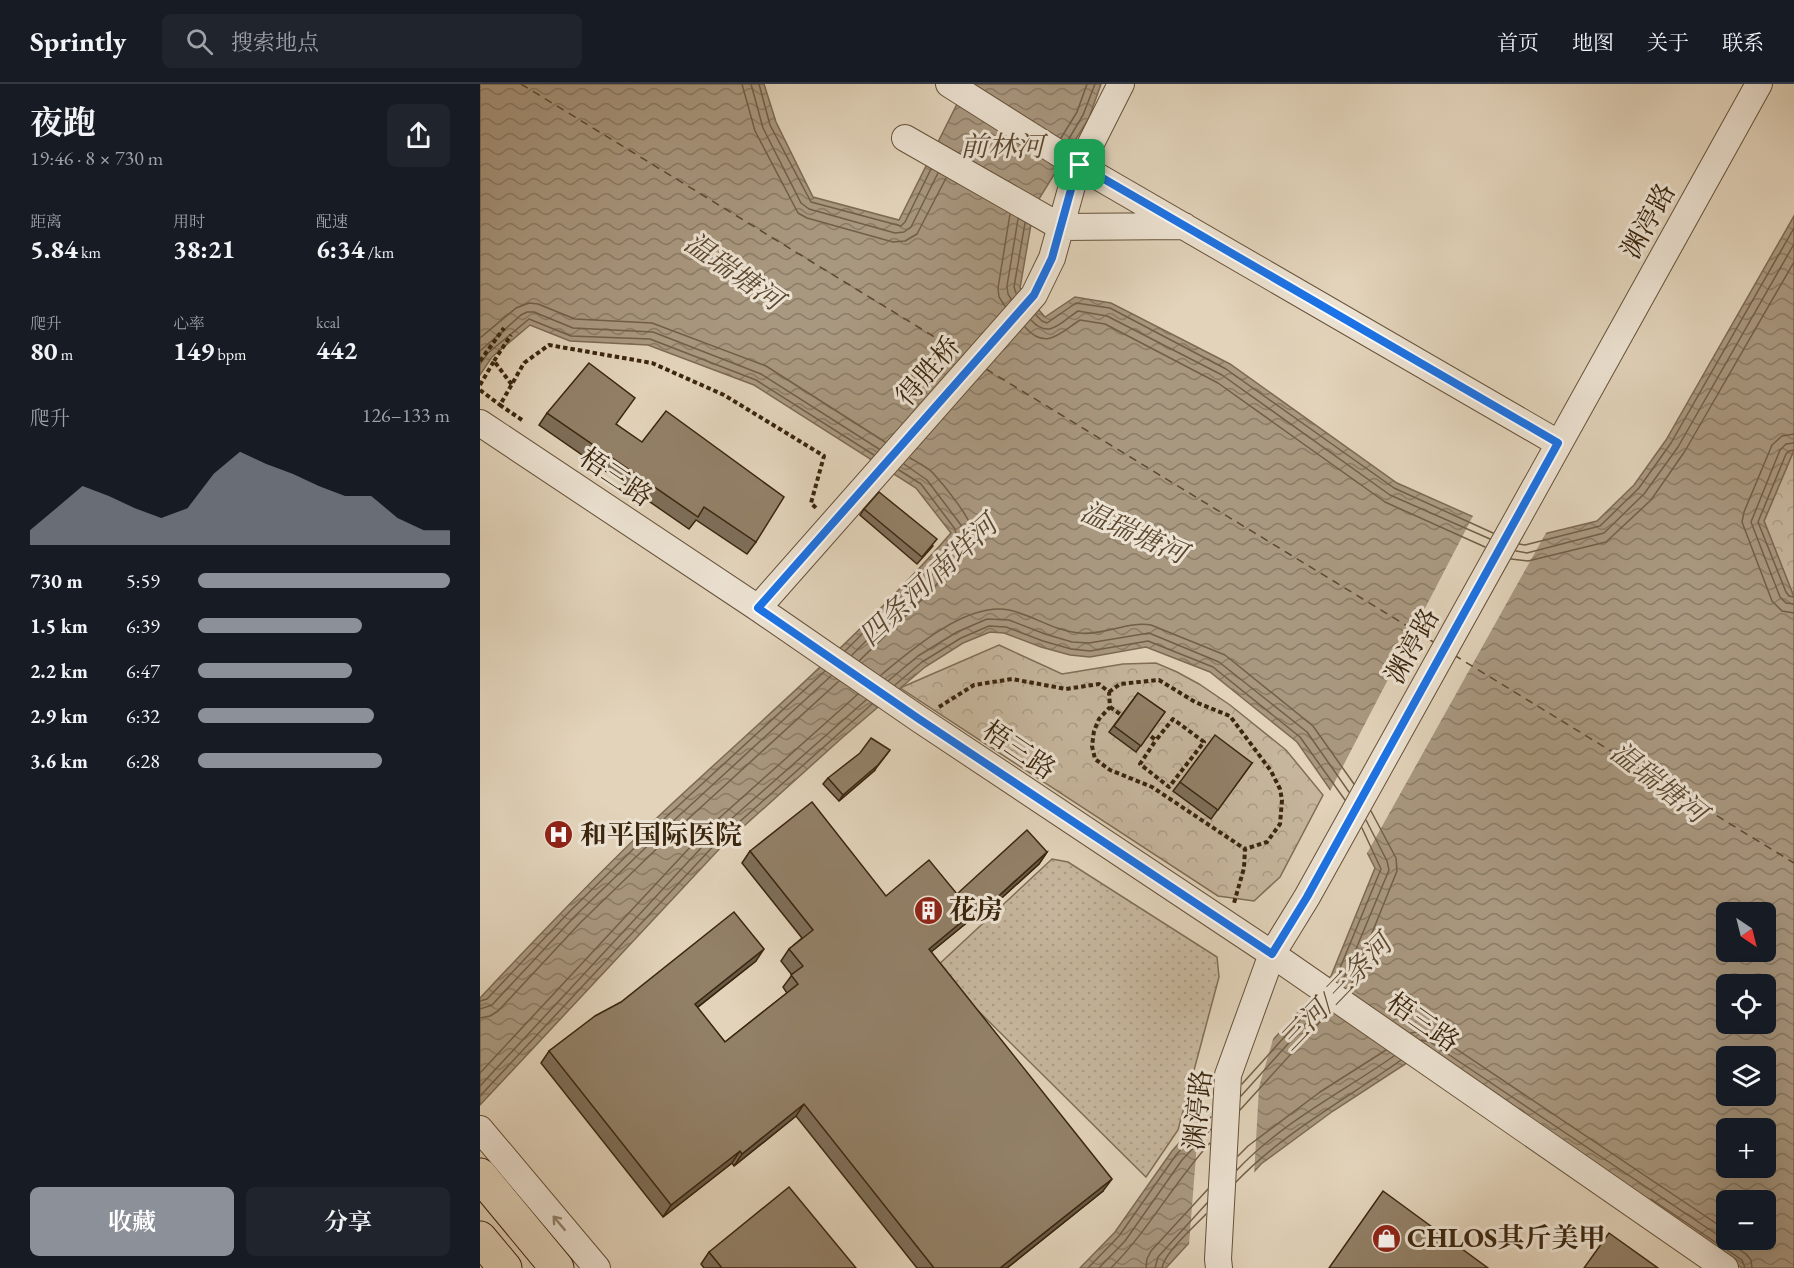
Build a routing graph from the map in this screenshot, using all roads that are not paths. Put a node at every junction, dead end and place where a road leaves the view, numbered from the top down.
1 (949, 84) edge
2 (1121, 84) edge
3 (1759, 84) edge
4 (905, 138) dead end
5 (1075, 163) junction
6 (1185, 226) junction
7 (1061, 227) junction
8 (481, 424) edge
9 (1558, 443) junction
10 (758, 608) junction
11 (1272, 954) junction
12 (485, 1135) edge
13 (480, 1175) edge
14 (480, 1192) edge
15 (480, 1238) edge
16 (1218, 1264) edge
17 (505, 1268) edge
18 (543, 1268) edge
19 (556, 1268) edge
20 (597, 1268) edge
21 (1725, 1268) edge

1 - 5 street
2 - 5 street, 得胜桥
3 - 9 street, 渊渟路
4 - 7 street
5 - 6 street
5 - 7 street, 得胜桥
6 - 7 street
6 - 9 street
7 - 10 street, 得胜桥
8 - 10 street, 梧三路
9 - 11 street, 渊渟路
10 - 11 street, 梧三路
11 - 16 street, 渊渟路
11 - 21 street, 梧三路
20 -> 12 street
13 - 19 highway
14 - 18 highway
15 - 17 highway

